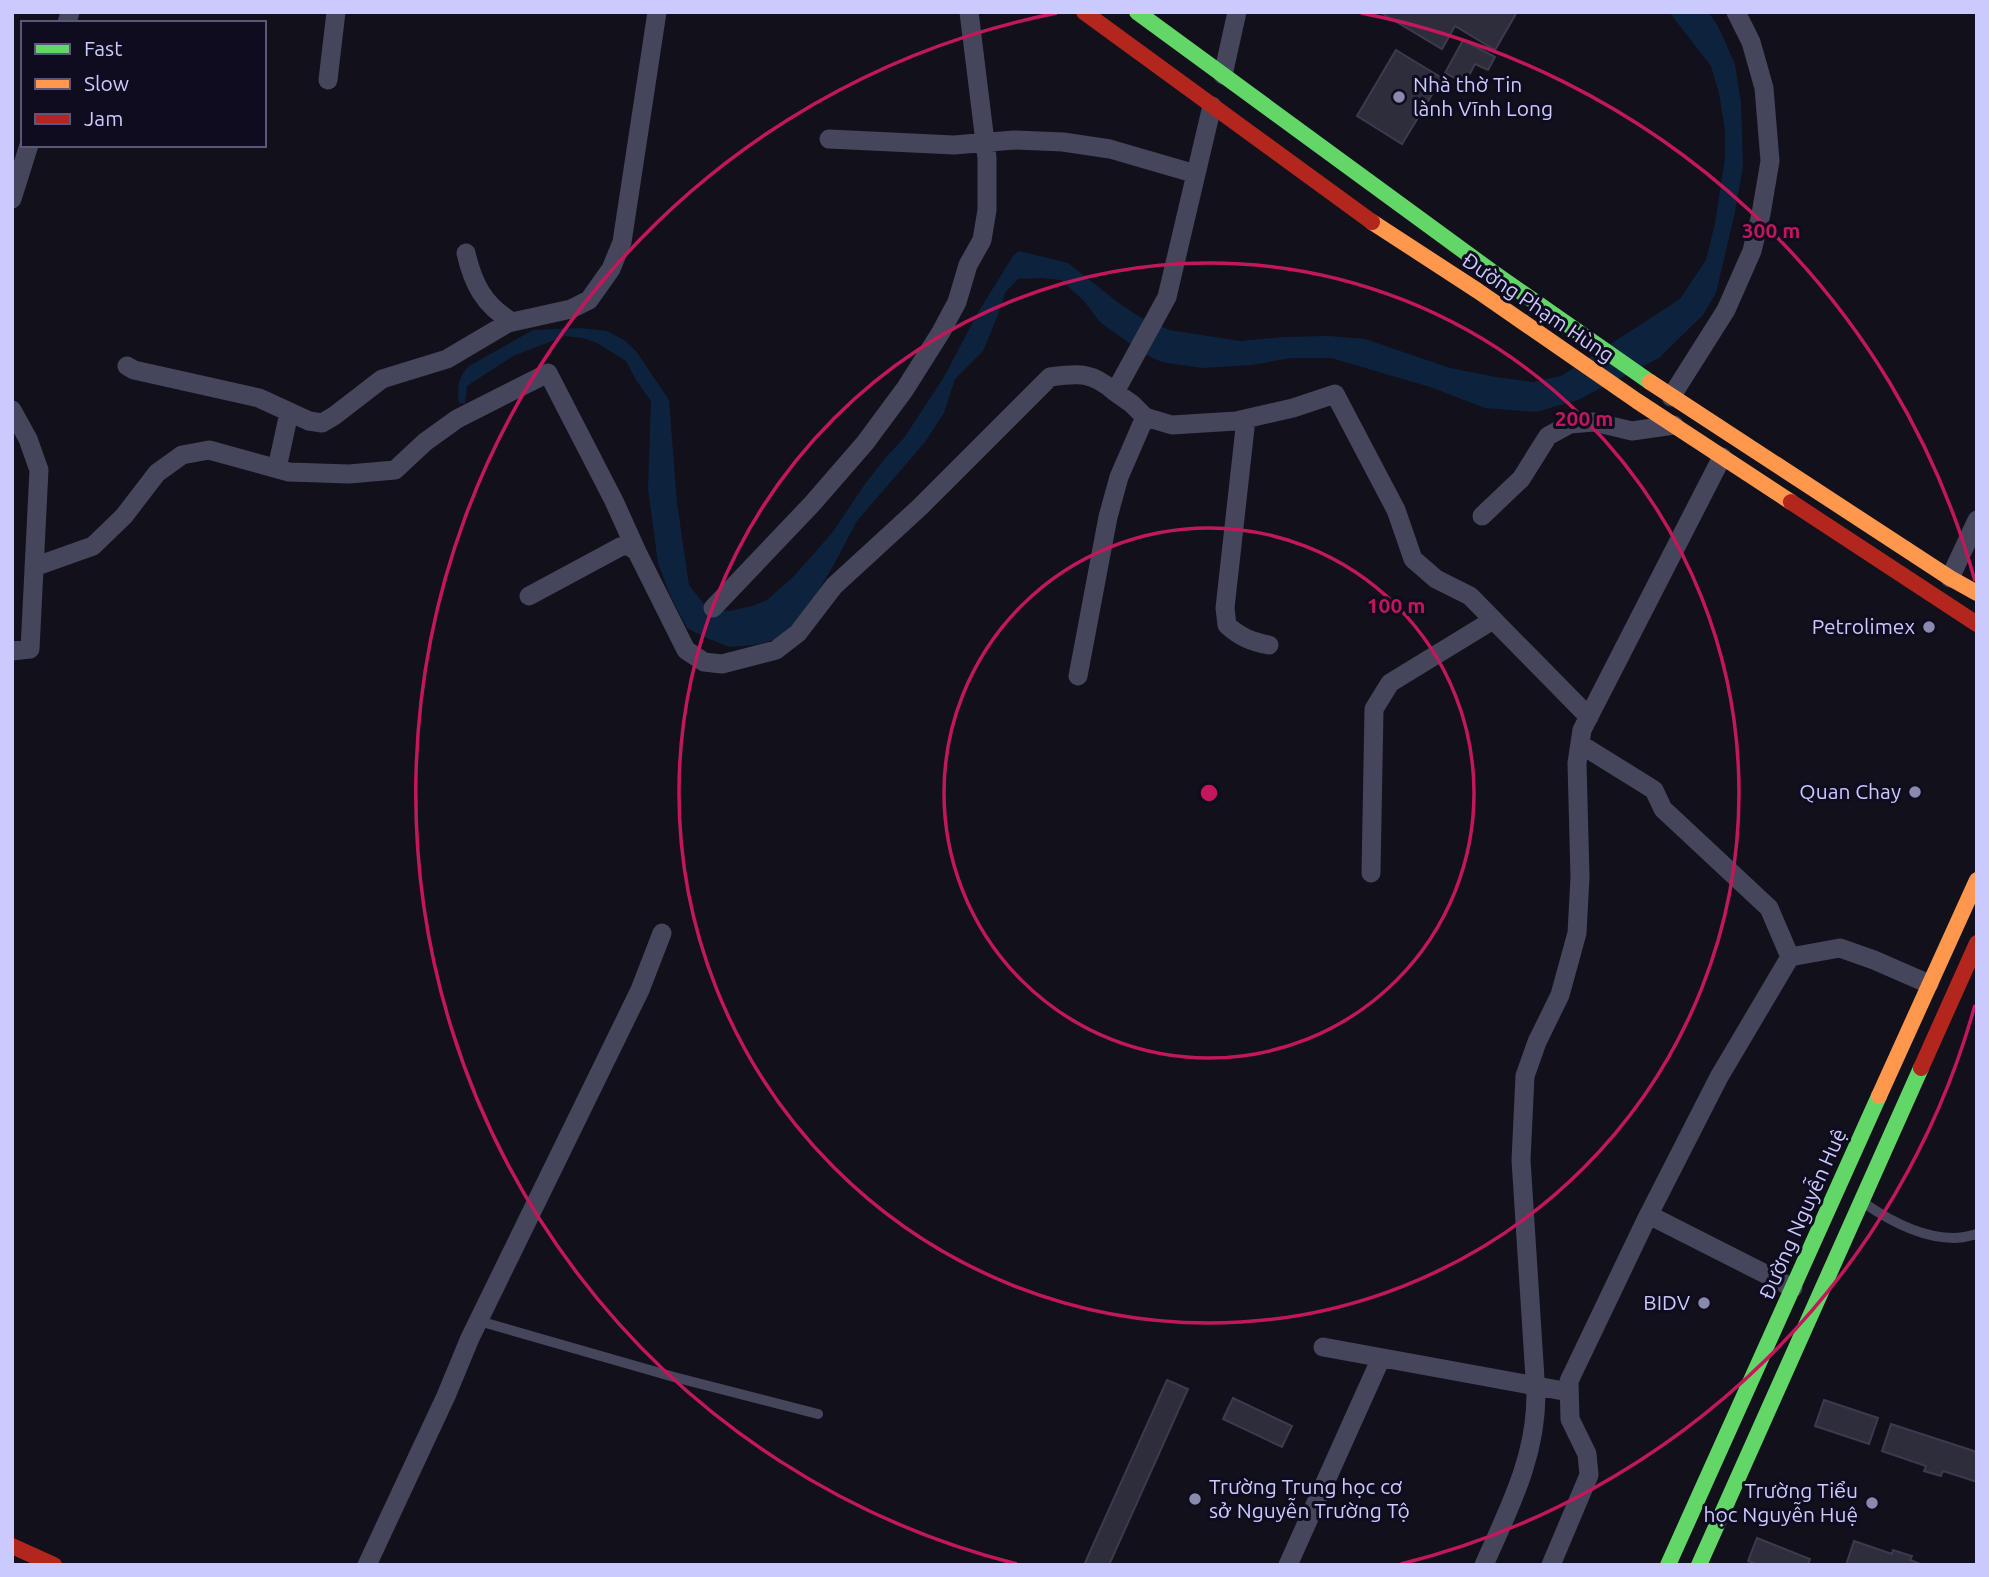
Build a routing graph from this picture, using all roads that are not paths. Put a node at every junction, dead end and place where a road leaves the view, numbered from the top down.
1 (337, 12) edge
2 (657, 12) edge
3 (970, 12) edge
4 (1084, 12) edge
5 (1137, 12) edge
6 (1237, 12) edge
7 (1736, 12) edge
8 (1223, 75) junction
9 (328, 80) dead end
10 (1212, 106) junction
11 (829, 139) dead end
12 (985, 143) junction
13 (28, 147) edge
14 (1196, 174) junction
15 (12, 199) edge
16 (466, 253) dead end
17 (512, 322) junction
18 (127, 366) dead end
19 (1115, 392) junction
20 (1671, 397) junction
21 (12, 410) edge
22 (289, 413) junction
23 (1145, 417) junction
24 (1246, 419) junction
25 (1674, 425) junction
26 (1722, 457) junction
27 (277, 468) junction
28 (1482, 516) dead end
29 (1977, 520) edge
30 (637, 552) junction
31 (34, 567) junction
32 (1950, 578) junction
33 (1977, 593) edge
34 (529, 596) dead end
35 (713, 608) dead end
36 (1493, 620) junction
37 (1977, 624) edge
38 (1269, 645) dead end
39 (12, 651) edge
40 (1078, 676) dead end
41 (1588, 717) junction
42 (1580, 744) junction
43 (1371, 873) dead end
44 (1977, 880) edge
45 (662, 933) dead end
46 (1977, 943) edge
47 (1790, 957) junction
48 (1929, 985) junction
49 (1861, 1201) junction
50 (1649, 1214) junction
51 (1977, 1234) edge
52 (1793, 1288) junction
53 (479, 1321) junction
54 (1323, 1347) dead end
55 (1381, 1358) junction
56 (1535, 1386) junction
57 (1569, 1392) junction
58 (818, 1414) dead end
59 (12, 1546) edge
60 (54, 1565) edge
61 (366, 1565) edge
62 (1288, 1565) edge
63 (1484, 1565) edge
64 (1551, 1565) edge
65 (1668, 1565) edge
66 (1699, 1565) edge

1 - 9 street
2 - 17 street
3 - 12 street
4 - 10 main road, Đường Phạm Hùng
5 - 8 main road, Đường Phạm Hùng
6 - 8 street
7 - 20 street
8 - 20 main road, Đường Phạm Hùng
10 - 14 street
10 - 25 main road, Đường Phạm Hùng
11 - 12 street
12 - 14 street
12 - 35 street
13 - 15 street
14 - 19 street
16 - 17 street
17 - 22 street
18 - 22 street
19 - 23 street
19 - 30 street
20 - 32 main road, Đường Phạm Hùng
21 - 31 street
22 - 27 street
23 - 24 street
23 - 40 street
24 - 36 street
24 - 38 street
25 - 26 main road, Đường Phạm Hùng
25 - 28 street
26 - 37 main road, Đường Phạm Hùng
26 - 41 street
27 - 30 street
27 - 31 street
29 - 32 street
30 - 34 street
31 - 39 street
32 - 33 main road, Đường Phạm Hùng
36 - 41 street
36 - 43 street
41 - 42 street
42 - 47 street
42 - 56 street
44 - 48 main road, Đường Nguyễn Huệ
45 - 53 street
46 - 49 main road
47 - 48 street
47 - 50 street
48 - 52 main road, Đường Nguyễn Huệ
49 - 51 lane
49 - 66 main road
50 - 52 street
50 - 57 street
52 - 65 main road, Đường Nguyễn Huệ
53 - 58 lane
53 - 61 street
54 - 55 street
55 - 56 street
55 - 62 street
56 - 57 street
56 - 63 street
57 - 64 street
59 - 60 main road

